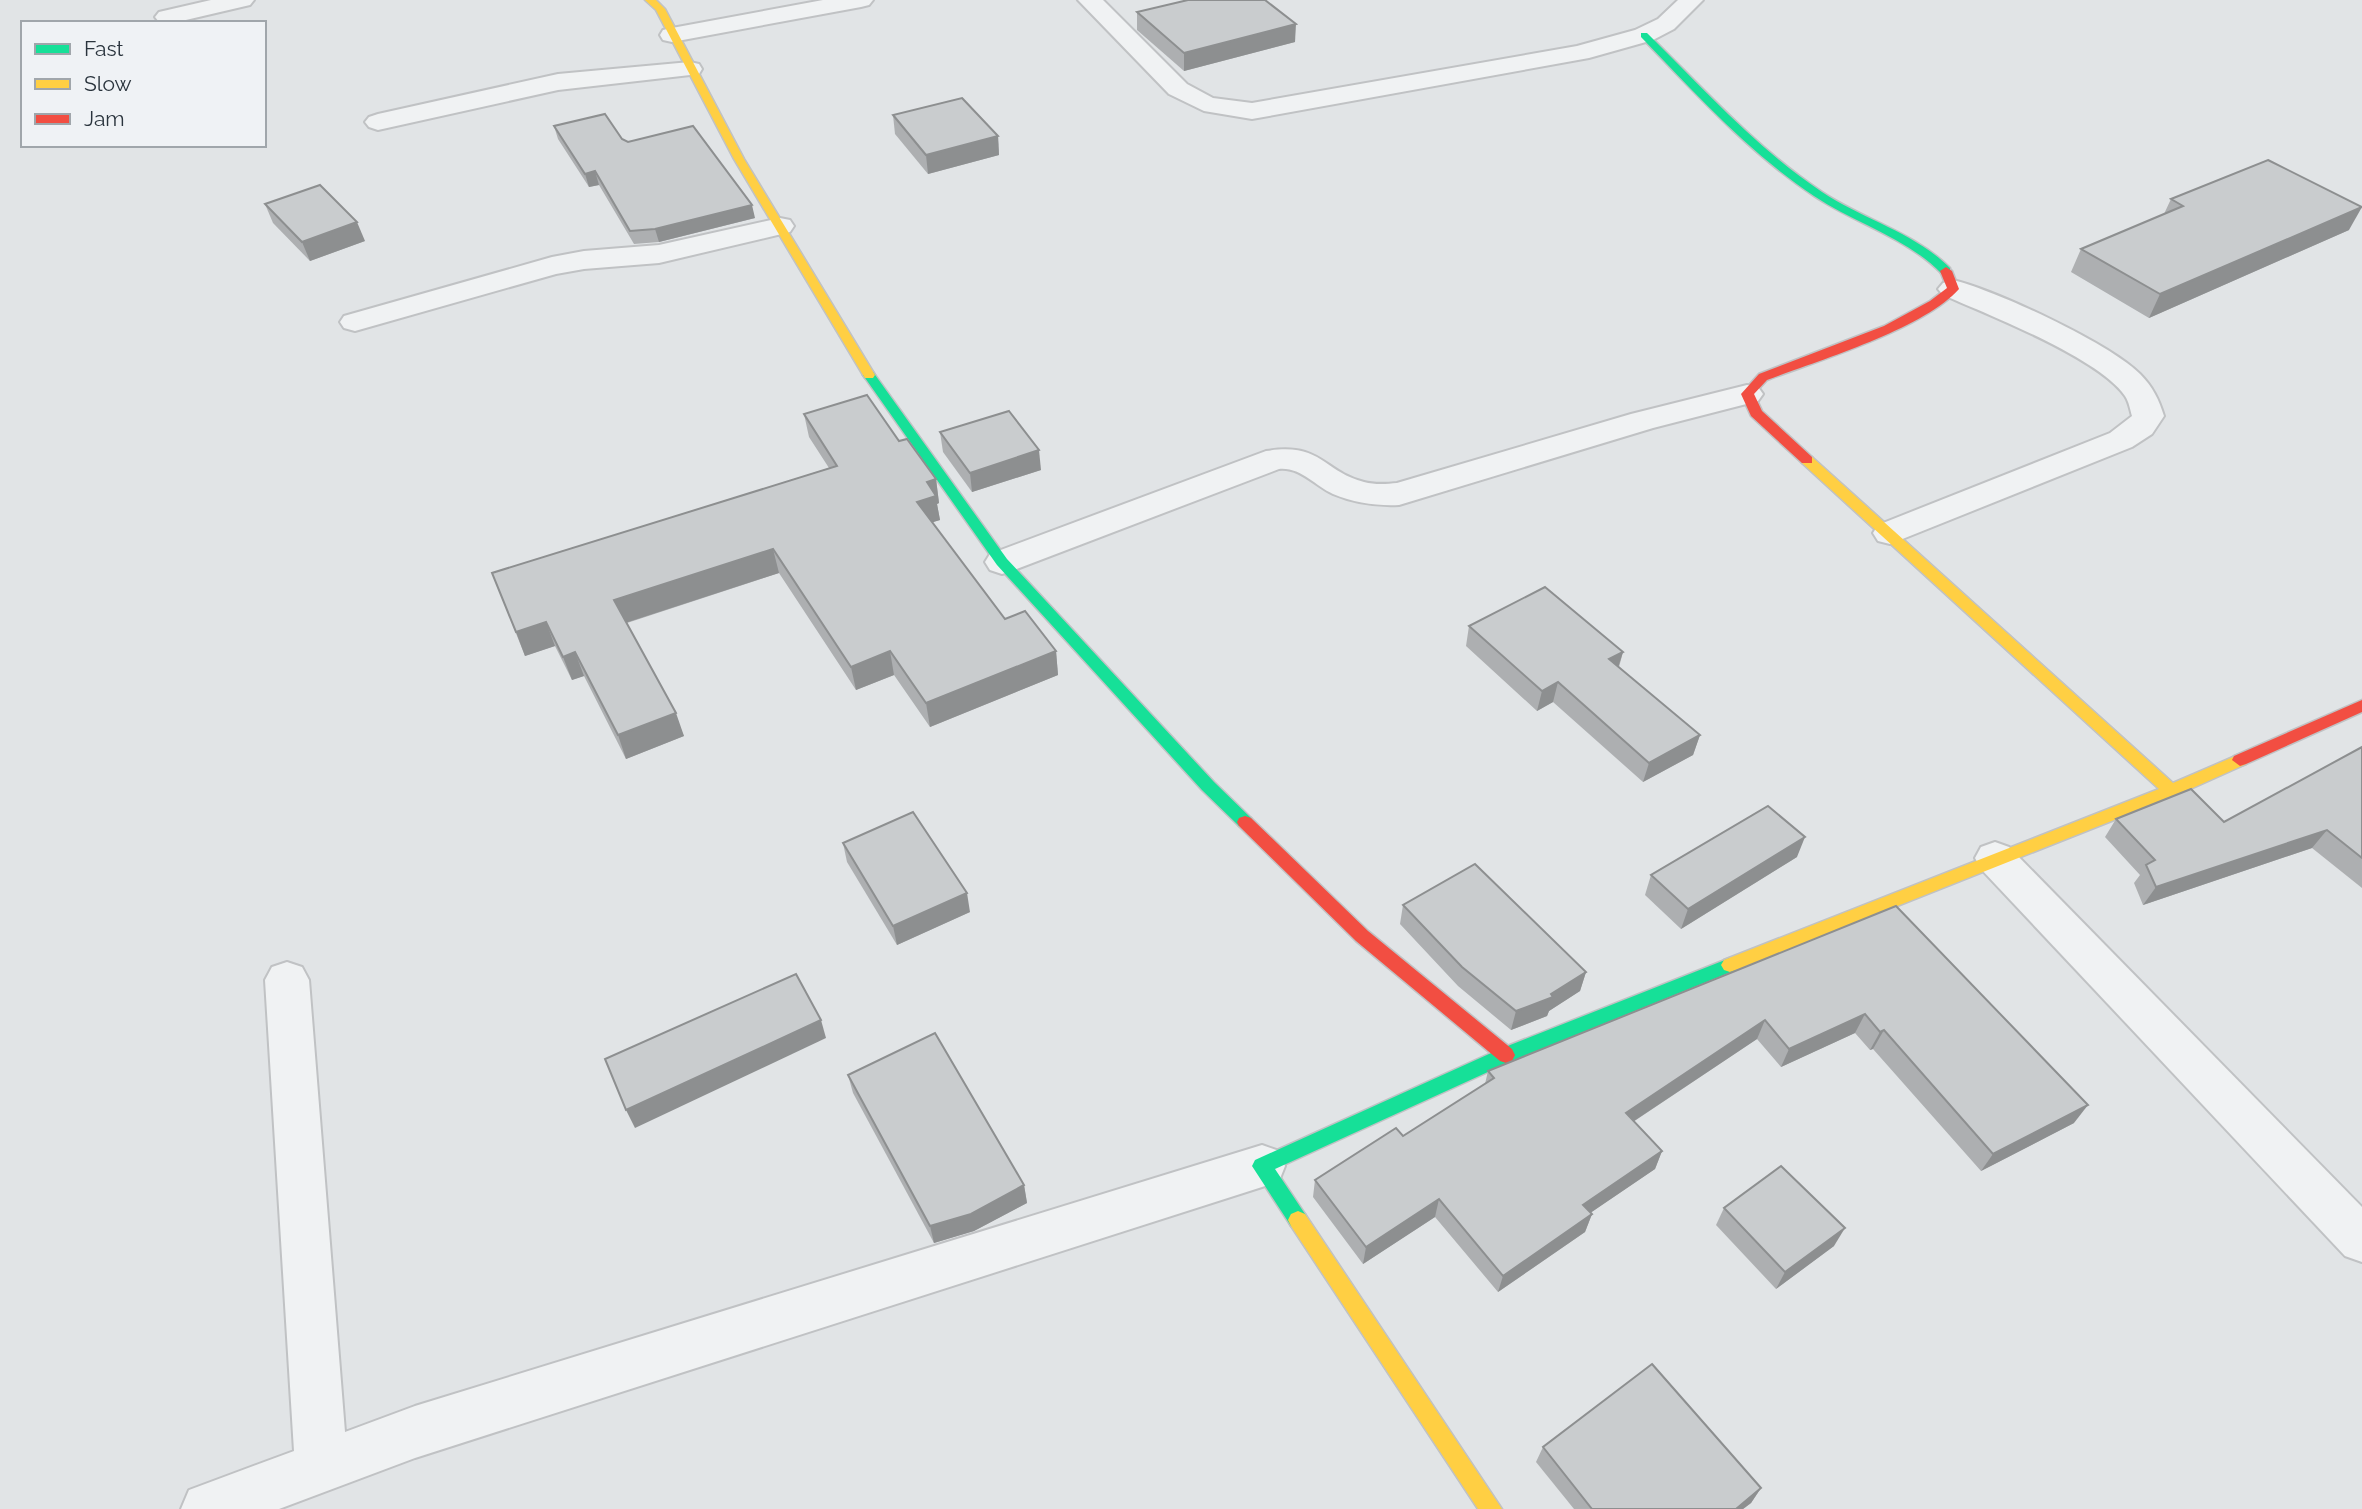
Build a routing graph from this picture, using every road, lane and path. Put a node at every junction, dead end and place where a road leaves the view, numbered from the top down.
1 (242, 0) edge
2 (650, 0) edge
3 (861, 0) edge
4 (1090, 0) edge
5 (1691, 0) edge
6 (167, 17) dead end
7 (672, 35) junction
8 (1644, 35) junction
9 (690, 69) junction
10 (378, 121) dead end
11 (780, 226) junction
12 (1953, 289) junction
13 (355, 322) dead end
14 (1747, 394) junction
15 (1890, 533) junction
16 (1002, 562) junction
17 (2360, 709) edge
18 (2171, 791) junction
19 (1995, 859) junction
20 (287, 980) dead end
21 (1506, 1055) junction
22 (1262, 1166) junction
23 (2362, 1240) edge
24 (321, 1467) junction
25 (208, 1509) edge
26 (1491, 1509) edge

1 - 6 street
2 - 7 street
3 - 7 street
4 - 8 street
5 - 8 street
7 - 9 street
8 - 12 street
9 - 10 street
9 - 11 street
11 - 13 street
11 - 16 street
12 - 14 street
12 - 15 street
14 - 15 street
14 - 16 street
15 - 18 street
16 - 21 street
17 - 18 street
18 - 19 street
19 - 21 street
19 - 23 street
20 - 24 street
21 - 22 street
22 - 24 street
22 - 26 street
24 - 25 street

